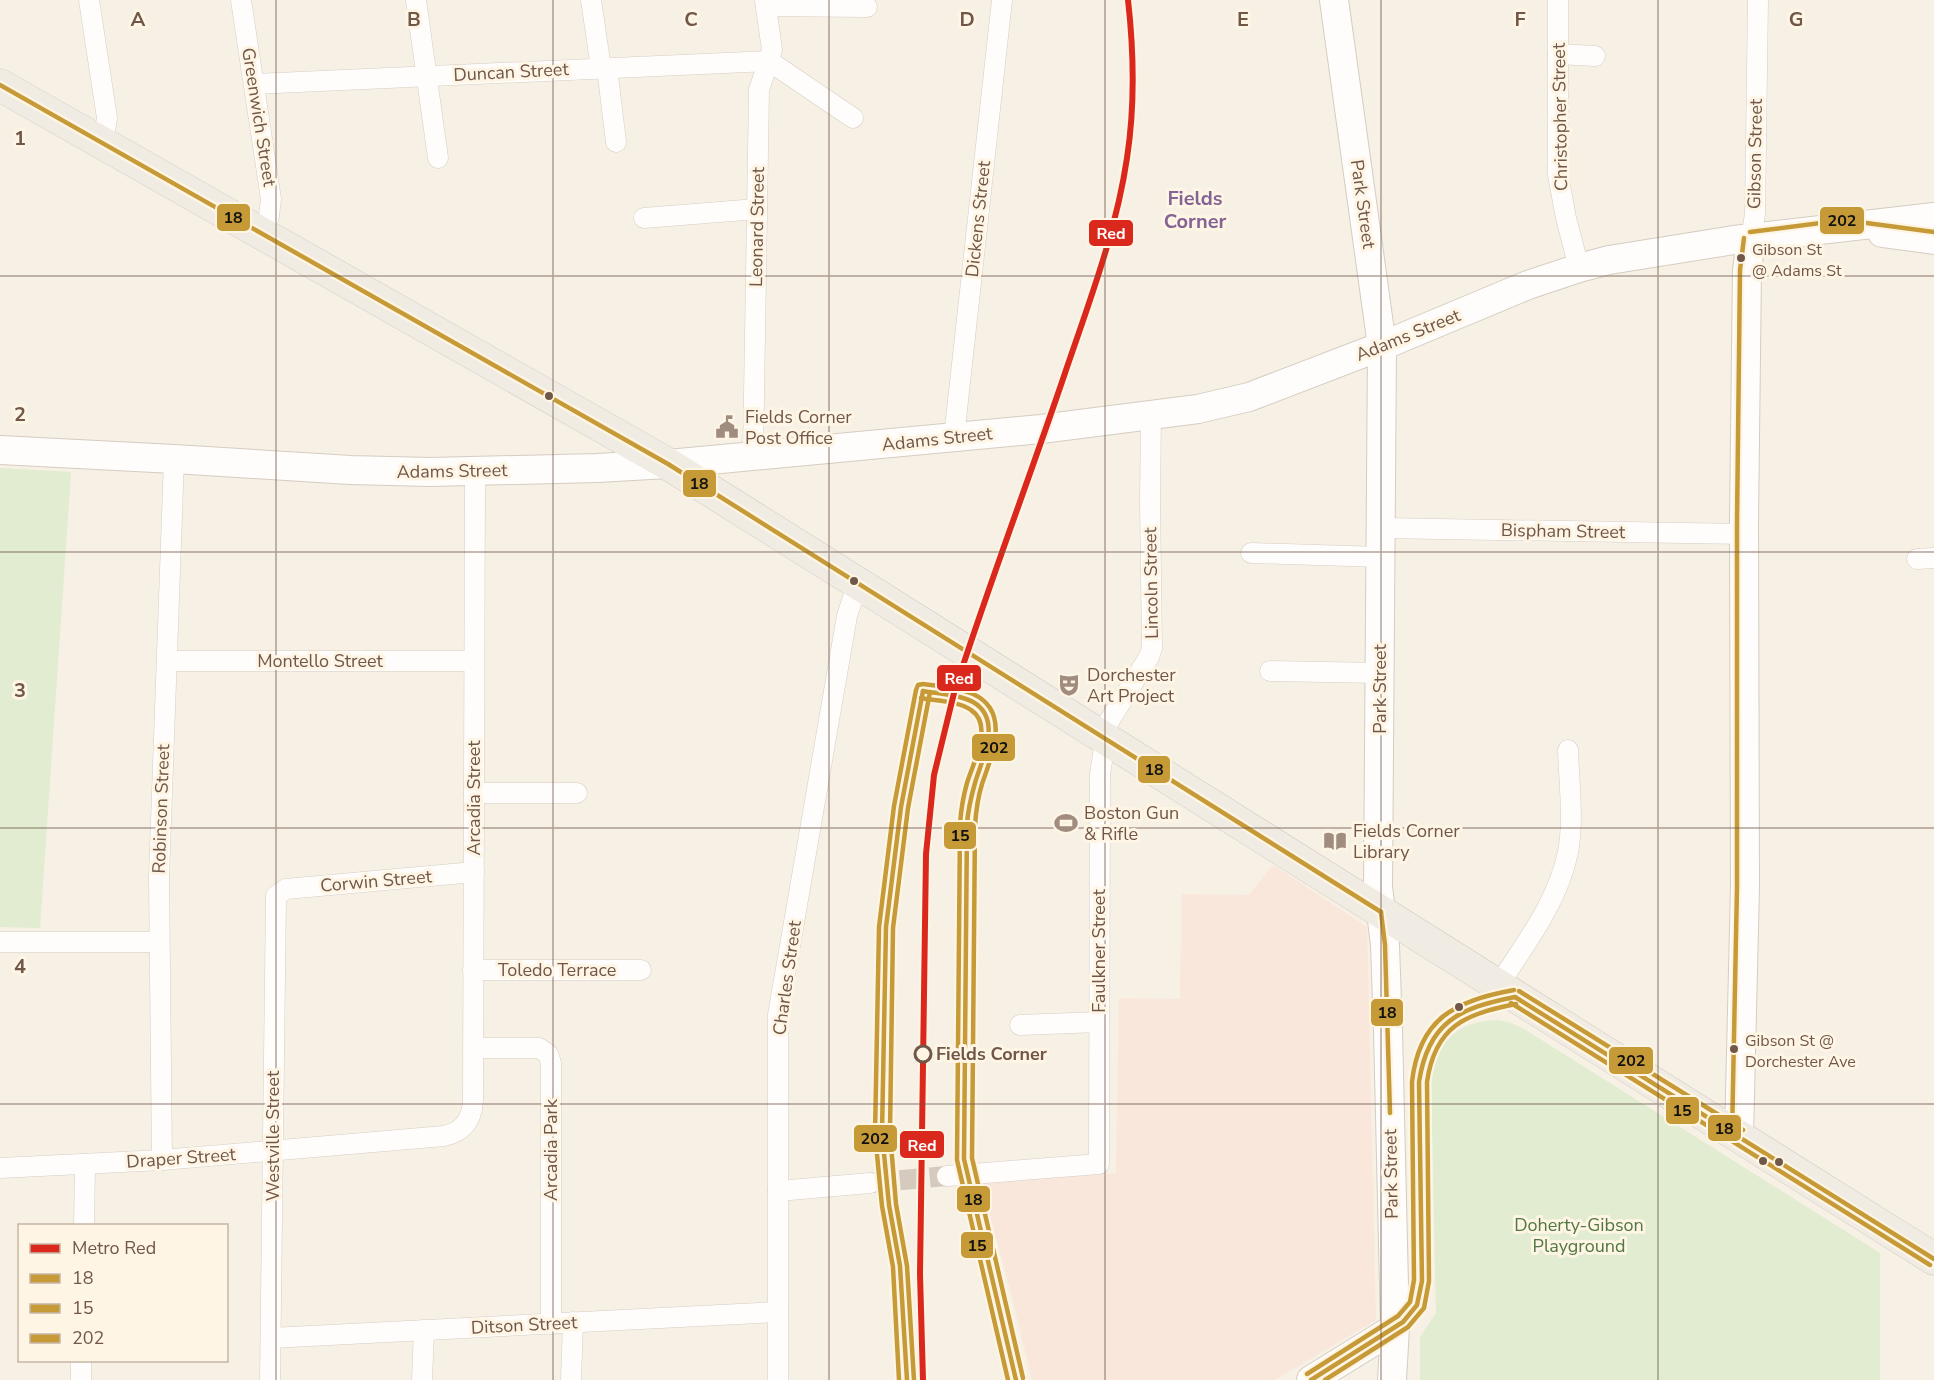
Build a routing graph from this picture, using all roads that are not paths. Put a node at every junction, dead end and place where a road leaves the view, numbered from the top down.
1 (89, 0) edge
2 (241, 0) edge
3 (416, 0) edge
4 (591, 0) edge
5 (1002, 0) edge
6 (1334, 0) edge
7 (1558, 0) edge
8 (1758, 0) edge
9 (766, 3) edge
10 (867, 7) dead end
11 (1558, 54) junction
12 (1595, 56) dead end
13 (769, 61) junction
14 (604, 68) junction
15 (427, 76) junction
16 (254, 84) junction
17 (0, 85) edge
18 (853, 118) dead end
19 (616, 142) dead end
20 (103, 143) junction
21 (438, 158) dead end
22 (757, 208) junction
23 (1934, 217) edge
24 (644, 218) dead end
25 (1844, 227) junction
26 (264, 234) junction
27 (1750, 239) junction
28 (1934, 240) edge
29 (1579, 268) junction
30 (1382, 346) junction
31 (1151, 415) junction
32 (954, 437) junction
33 (0, 450) edge
34 (753, 457) junction
35 (174, 459) junction
36 (668, 464) junction
37 (475, 471) junction
38 (1381, 528) junction
39 (1744, 534) junction
40 (1251, 553) dead end
41 (1381, 557) junction
42 (858, 582) junction
43 (166, 661) junction
44 (474, 661) junction
45 (1270, 671) dead end
46 (1380, 673) junction
47 (1105, 738) junction
48 (1568, 750) dead end
49 (577, 793) dead end
50 (474, 794) junction
51 (474, 872) junction
52 (278, 892) joint
53 (1381, 912) junction
54 (0, 942) edge
55 (159, 942) junction
56 (473, 970) junction
57 (641, 970) dead end
58 (1498, 986) junction
59 (1099, 1022) junction
60 (1020, 1024) dead end
61 (473, 1048) junction
62 (466, 1124) joint
63 (1739, 1136) junction
64 (274, 1150) junction
65 (162, 1161) junction
66 (85, 1165) junction
67 (0, 1168) edge
68 (947, 1176) tunnel mouth
69 (870, 1183) tunnel mouth
70 (778, 1191) junction
71 (84, 1224) edge
72 (1934, 1259) edge
73 (778, 1312) junction
74 (573, 1322) junction
75 (551, 1324) junction
76 (1395, 1328) junction
77 (424, 1330) junction
78 (271, 1338) junction
79 (81, 1362) edge
80 (81, 1380) edge
81 (270, 1380) edge
82 (422, 1380) edge
83 (572, 1380) edge
84 (778, 1380) edge
85 (1311, 1380) edge
86 (1392, 1380) edge

1 - 20 street
2 - 16 street, Greenwich Street
3 - 15 street
4 - 14 street
5 - 32 street, Dickens Street
6 - 30 main road, Park Street
7 - 11 street, Christopher Street
8 - 27 street, Gibson Street
9 - 10 street
9 - 13 street, Leonard Street
11 - 12 street
11 - 29 street, Christopher Street
13 - 14 street, Duncan Street
13 - 18 street
13 - 22 street, Leonard Street
14 - 15 street, Duncan Street
14 - 19 street
15 - 16 street, Duncan Street
15 - 21 street
16 - 26 street, Greenwich Street
17 - 20 main road
20 - 26 main road
22 - 24 street
22 - 34 street, Leonard Street
23 - 25 main road, Adams Street
25 - 27 main road, Adams Street
25 - 28 main road, Adams Street
26 - 36 main road
27 - 29 main road, Adams Street
27 - 39 main road, Gibson Street
29 - 30 main road, Adams Street
30 - 31 main road, Adams Street
30 - 38 main road, Park Street
31 - 32 main road, Adams Street
31 - 47 street, Lincoln Street
32 - 34 main road, Adams Street
33 - 35 main road, Adams Street
34 - 36 main road, Adams Street
35 - 37 main road, Adams Street
35 - 43 street, Robinson Street
36 - 37 main road, Adams Street
36 - 42 main road
37 - 44 street, Arcadia Street
38 - 39 street, Bispham Street
38 - 41 main road, Park Street
39 - 63 main road, Gibson Street
40 - 41 street
41 - 46 main road, Park Street
42 - 47 main road
42 - 70 street, Charles Street
43 - 44 street, Montello Street
43 - 55 street, Robinson Street
44 - 50 street, Arcadia Street
45 - 46 street
46 - 53 main road, Park Street
47 - 53 main road
47 - 59 street, Faulkner Street
48 - 58 street
49 - 50 street
50 - 51 street, Arcadia Street
51 - 52 street, Corwin Street
51 - 56 street, Arcadia Street
52 - 64 street, Westville Street
53 - 58 main road
53 - 76 main road, Park Street
54 - 55 street
55 - 65 street, Robinson Street
56 - 57 street, Toledo Terrace
56 - 61 street, Arcadia Street
58 - 63 main road
59 - 60 street
59 - 68 street, Faulkner Street
61 - 62 street, Arcadia Street
61 - 75 street, Arcadia Park
62 - 64 street, Draper Street
63 - 72 main road
64 - 65 street, Draper Street
64 - 78 street, Westville Street
65 - 66 street, Draper Street
66 - 67 street, Draper Street
66 - 71 street
69 - 70 street
70 - 73 street, Charles Street
73 - 74 street, Ditson Street
73 - 84 street, Charles Street
74 - 75 street, Ditson Street
74 - 83 street
75 - 77 street, Ditson Street
76 - 85 main road
76 - 86 main road, Park Street
77 - 78 street, Ditson Street
77 - 82 street
78 - 81 street, Westville Street
79 - 80 street

